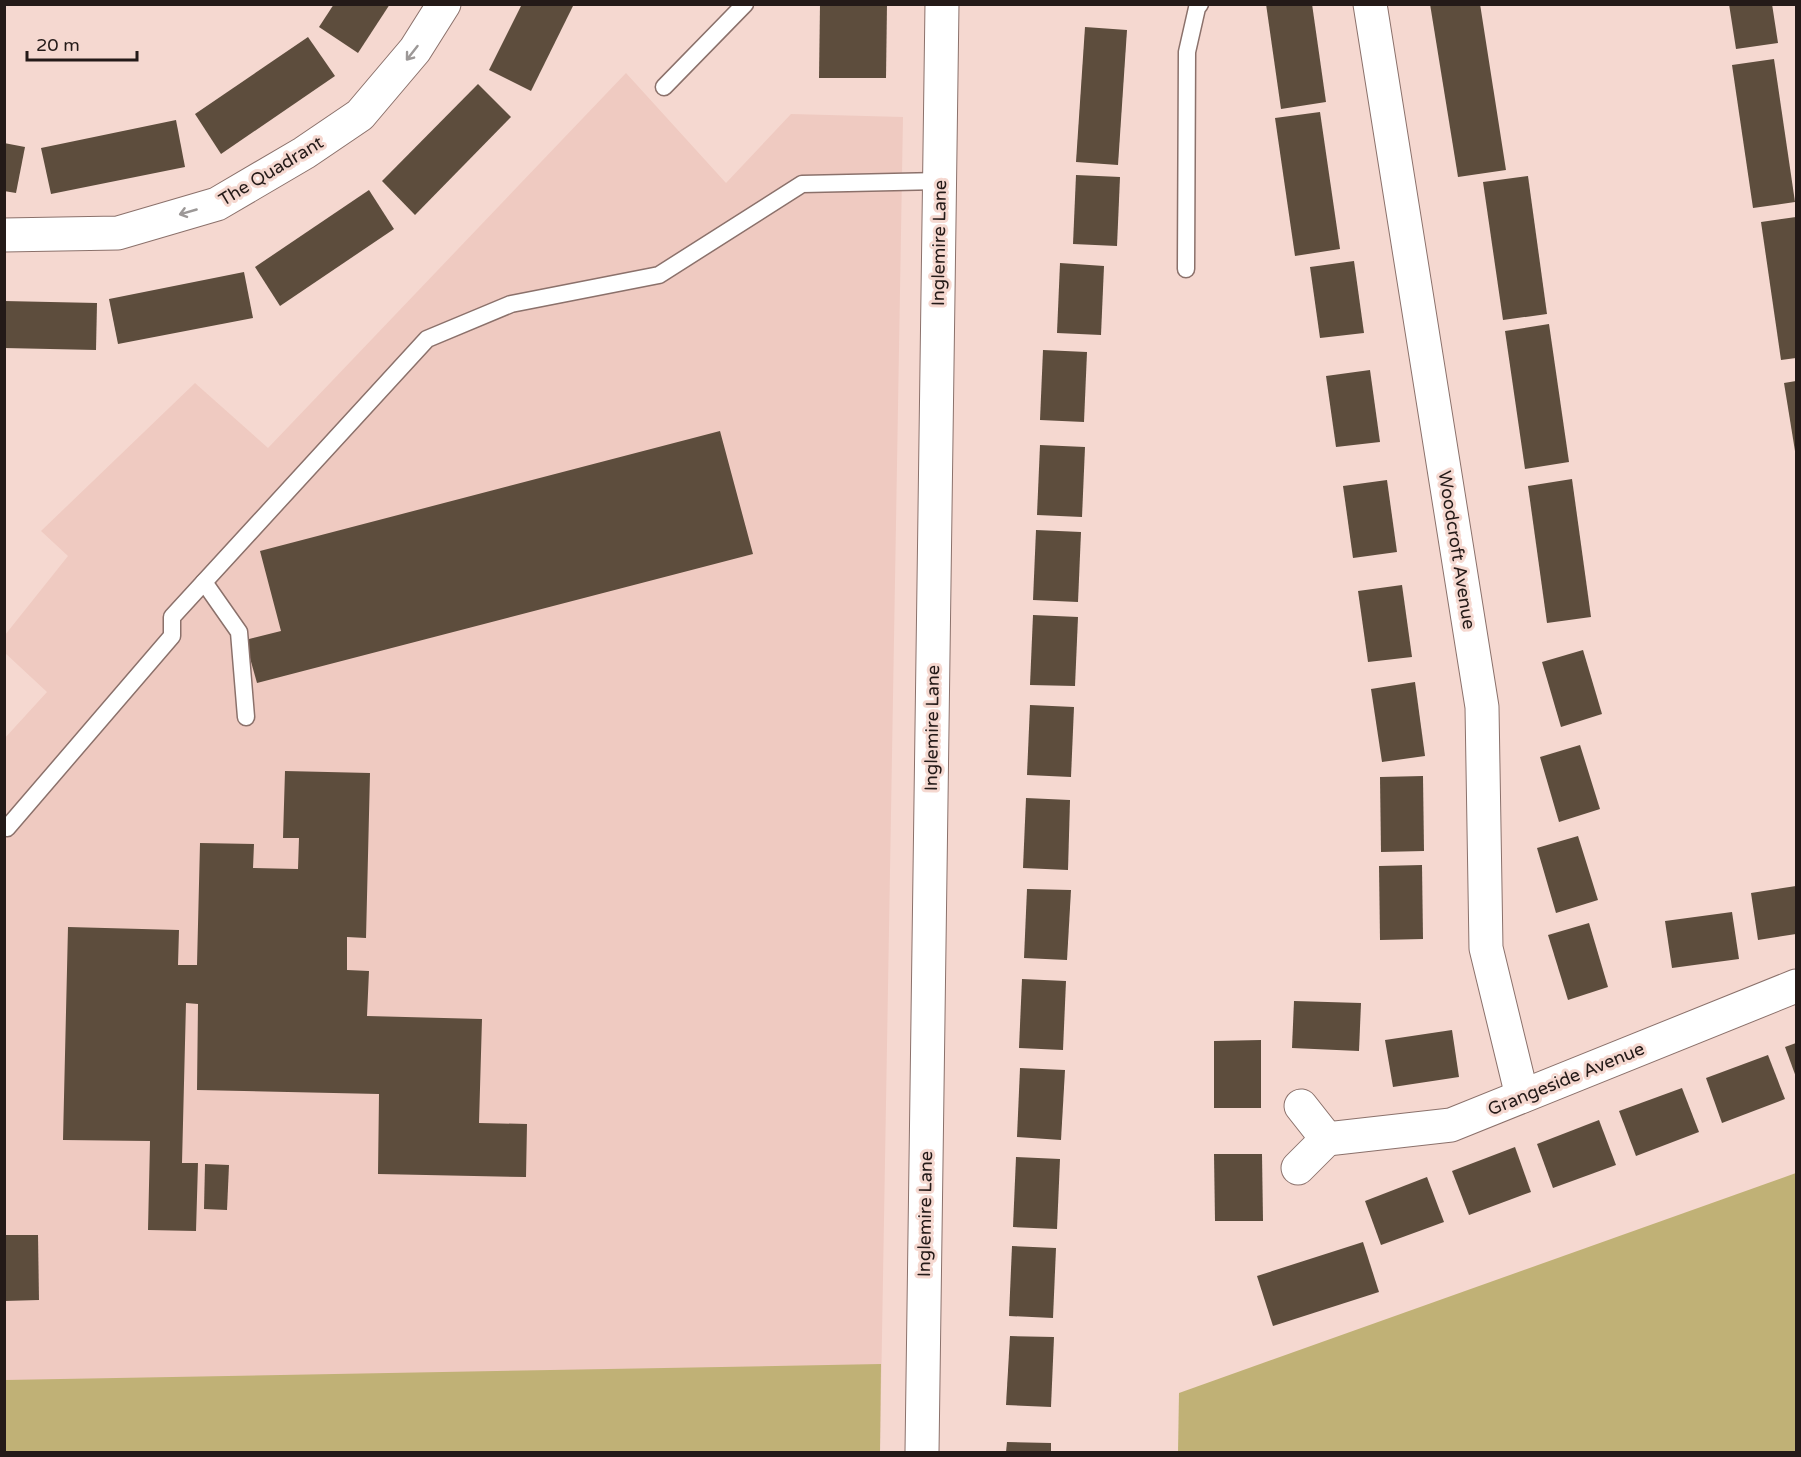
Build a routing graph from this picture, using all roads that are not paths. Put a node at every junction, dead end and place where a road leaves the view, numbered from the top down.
1 (444, 4) edge
2 (745, 4) edge
3 (942, 4) edge
4 (1200, 4) edge
5 (1370, 4) edge
6 (664, 87) dead end
7 (940, 181) junction
8 (4, 235) edge
9 (1186, 269) dead end
10 (204, 582) junction
11 (246, 717) dead end
12 (7, 828) dead end
13 (1797, 986) edge
14 (1522, 1096) junction
15 (1301, 1106) dead end
16 (1327, 1139) junction
17 (1298, 1168) dead end
18 (922, 1452) edge

1 -> 8 street, The Quadrant
2 - 6 lane
3 - 7 street, Inglemire Lane
4 - 9 lane
5 - 14 street, Woodcroft Avenue
7 - 10 lane
7 - 18 street, Inglemire Lane
10 - 11 lane
10 - 12 lane
13 - 14 street, Grangeside Avenue
14 - 16 street, Grangeside Avenue
15 - 16 street
16 - 17 street

